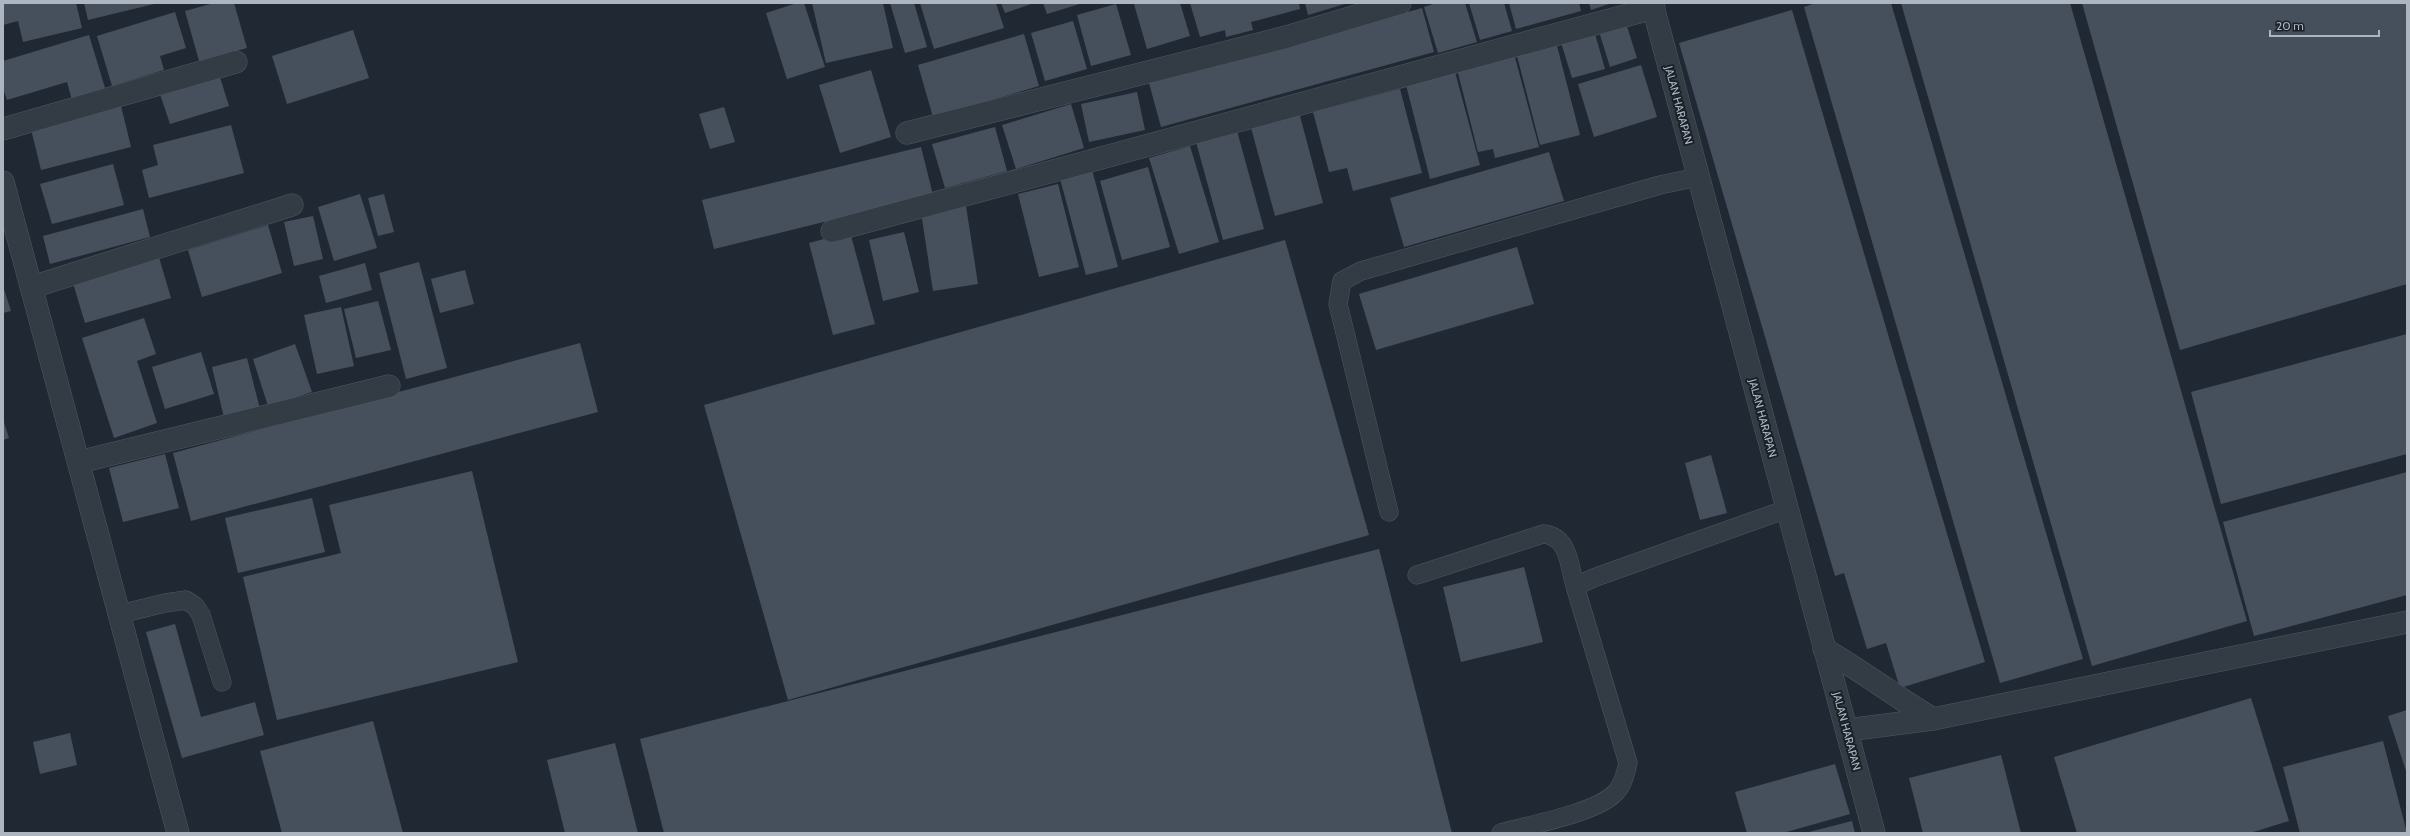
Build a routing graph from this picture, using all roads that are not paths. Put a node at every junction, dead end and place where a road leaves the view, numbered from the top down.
1 (1400, 3) edge
2 (1653, 6) edge
3 (236, 62) dead end
4 (3, 129) edge
5 (907, 133) dead end
6 (1698, 177) junction
7 (3, 182) edge
8 (292, 205) dead end
9 (832, 231) dead end
10 (32, 287) junction
11 (389, 386) dead end
12 (79, 462) junction
13 (1787, 509) junction
14 (1389, 512) dead end
15 (1417, 576) dead end
16 (1575, 586) junction
17 (120, 614) junction
18 (2407, 622) edge
19 (1824, 649) junction
20 (222, 682) dead end
21 (1933, 719) junction
22 (1847, 730) junction
23 (178, 833) edge
24 (1501, 833) edge
25 (1874, 833) edge

1 - 5 street
2 - 6 street, JALAN HARAPAN
2 - 9 street
3 - 4 street
6 - 13 street, JALAN HARAPAN
6 - 14 lane
7 - 10 street
8 - 10 street
10 - 12 street
11 - 12 street
12 - 17 street
13 - 16 lane
13 - 19 street, JALAN HARAPAN
15 - 16 lane
16 - 24 lane
17 - 20 lane
17 - 23 street
18 - 21 street
19 - 21 street
19 - 22 street, JALAN HARAPAN
21 - 22 street
22 - 25 street, JALAN HARAPAN

